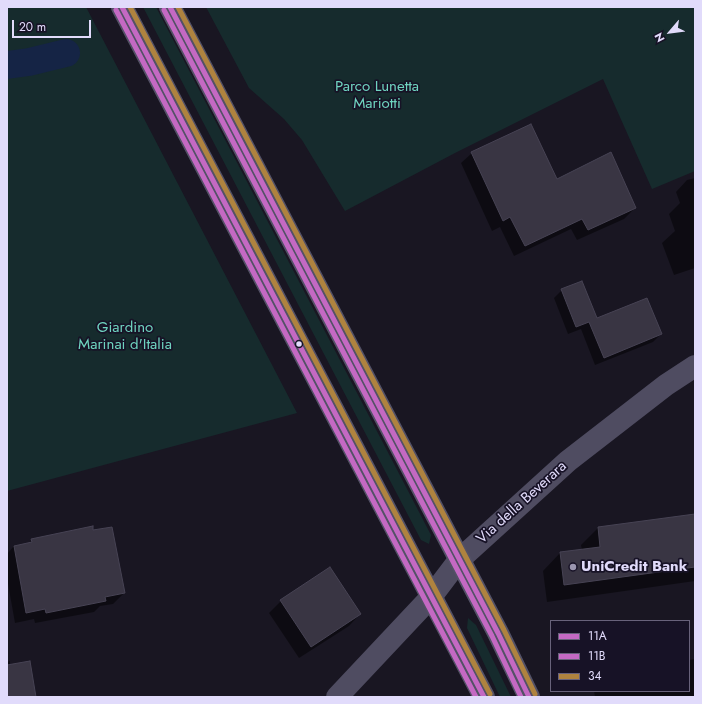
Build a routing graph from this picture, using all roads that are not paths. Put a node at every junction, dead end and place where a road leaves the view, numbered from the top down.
1 (122, 7) edge
2 (170, 7) edge
3 (695, 366) edge
4 (459, 560) junction
5 (431, 598) junction
6 (337, 697) edge
7 (484, 697) edge
8 (529, 697) edge

1 - 5 main road
2 - 4 main road
3 - 4 street, Via della Beverara
4 - 5 street, Via della Beverara
4 - 8 main road
5 - 6 street, Via della Beverara
5 - 7 main road

